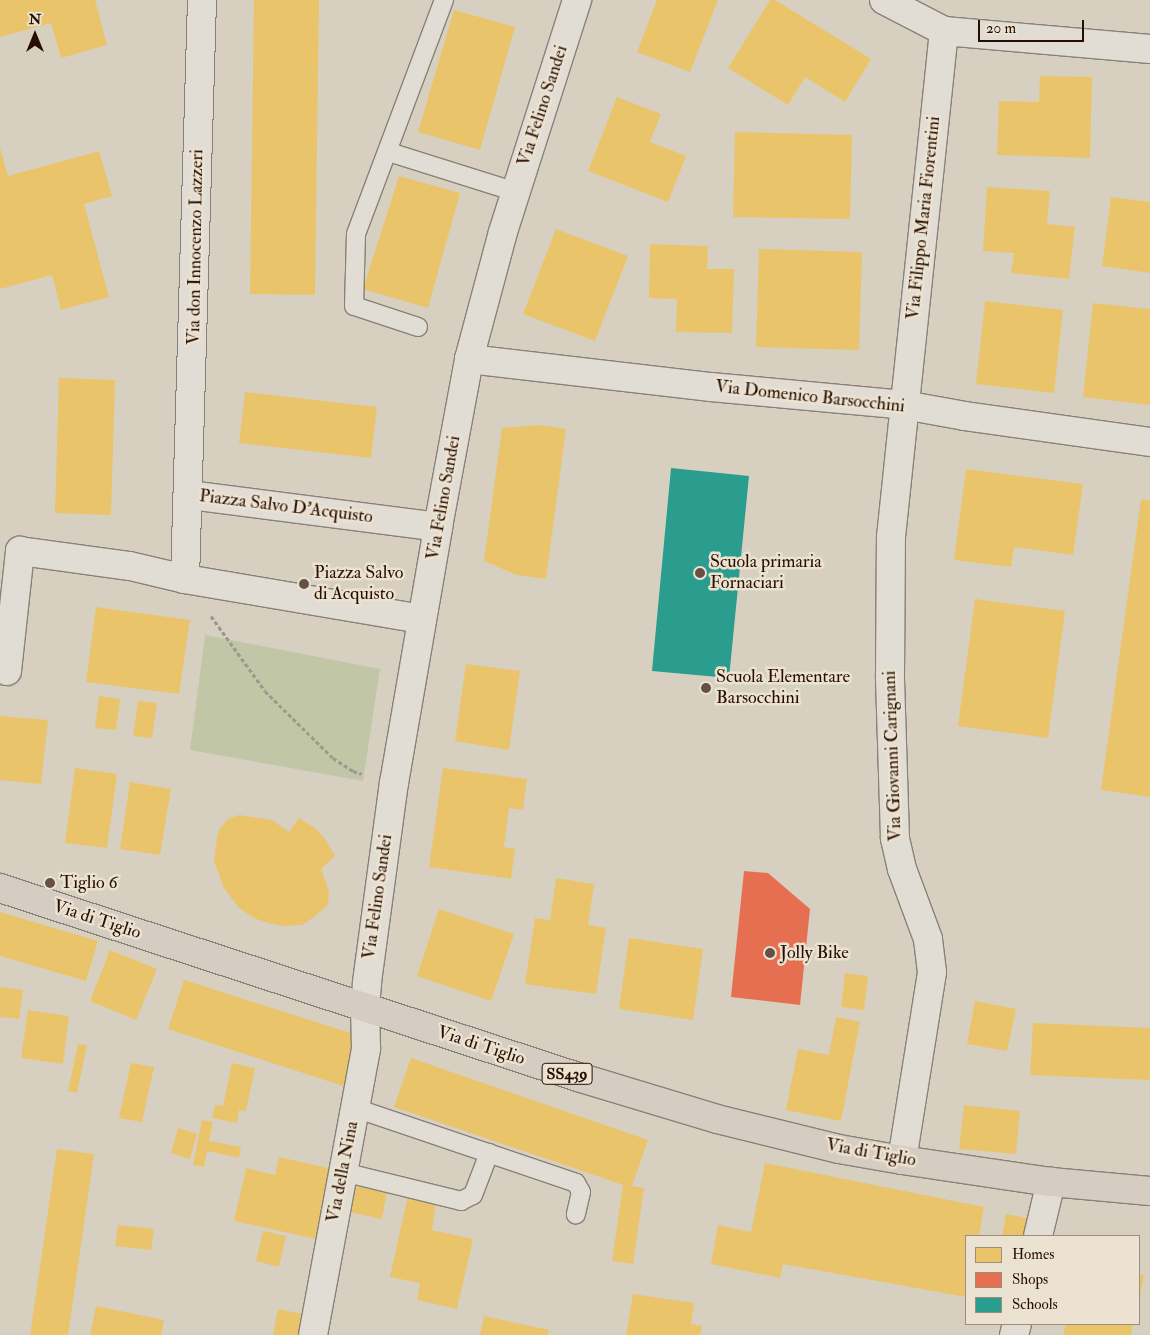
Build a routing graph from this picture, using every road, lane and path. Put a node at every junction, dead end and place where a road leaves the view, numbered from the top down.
1 (202, 0) edge
2 (444, 0) edge
3 (577, 0) edge
4 (884, 0) edge
5 (944, 31) junction
6 (1150, 44) edge
7 (389, 152) junction
8 (516, 192) junction
9 (418, 327) dead end
10 (469, 359) junction
11 (904, 405) junction
12 (1150, 442) edge
13 (189, 495) junction
14 (438, 527) junction
15 (185, 579) junction
16 (422, 619) junction
17 (7, 671) dead end
18 (394, 783) junction
19 (0, 888) edge
20 (365, 1007) junction
21 (355, 1108) junction
22 (489, 1153) junction
23 (902, 1160) junction
24 (343, 1172) junction
25 (1051, 1182) junction
26 (1150, 1191) edge
27 (576, 1214) dead end
28 (1038, 1235) edge
29 (313, 1335) edge

1 - 13 street, Via don Innocenzo Lazzeri
2 - 7 lane
3 - 8 street, Via Felino Sandei
4 - 5 street
5 - 6 street
5 - 11 street, Via Filippo Maria Fiorentini
7 - 8 lane
7 - 9 lane
8 - 10 street, Via Felino Sandei
10 - 11 street, Via Domenico Barsocchini
10 - 14 street, Via Felino Sandei
11 - 12 street, Via Domenico Barsocchini
11 - 23 street, Via Giovanni Carignani
13 - 14 street, Piazza Salvo D'Acquisto
13 - 15 street, Piazza Salvo D'Acquisto
14 - 16 street, Via Felino Sandei
15 - 16 street
15 - 17 street
15 - 18 path
16 - 18 street, Via Felino Sandei
18 - 20 street, Via Felino Sandei
19 - 20 main road, Via di Tiglio / SS439
20 - 21 street, Via della Nina
20 - 23 main road, Via di Tiglio / SS439
21 - 22 lane
21 - 24 street, Via della Nina
22 - 24 lane
22 - 27 lane
23 - 25 main road, Via di Tiglio / SS439
24 - 29 street, Via della Nina
25 - 26 main road, Via di Tiglio / SS439
25 - 28 street

